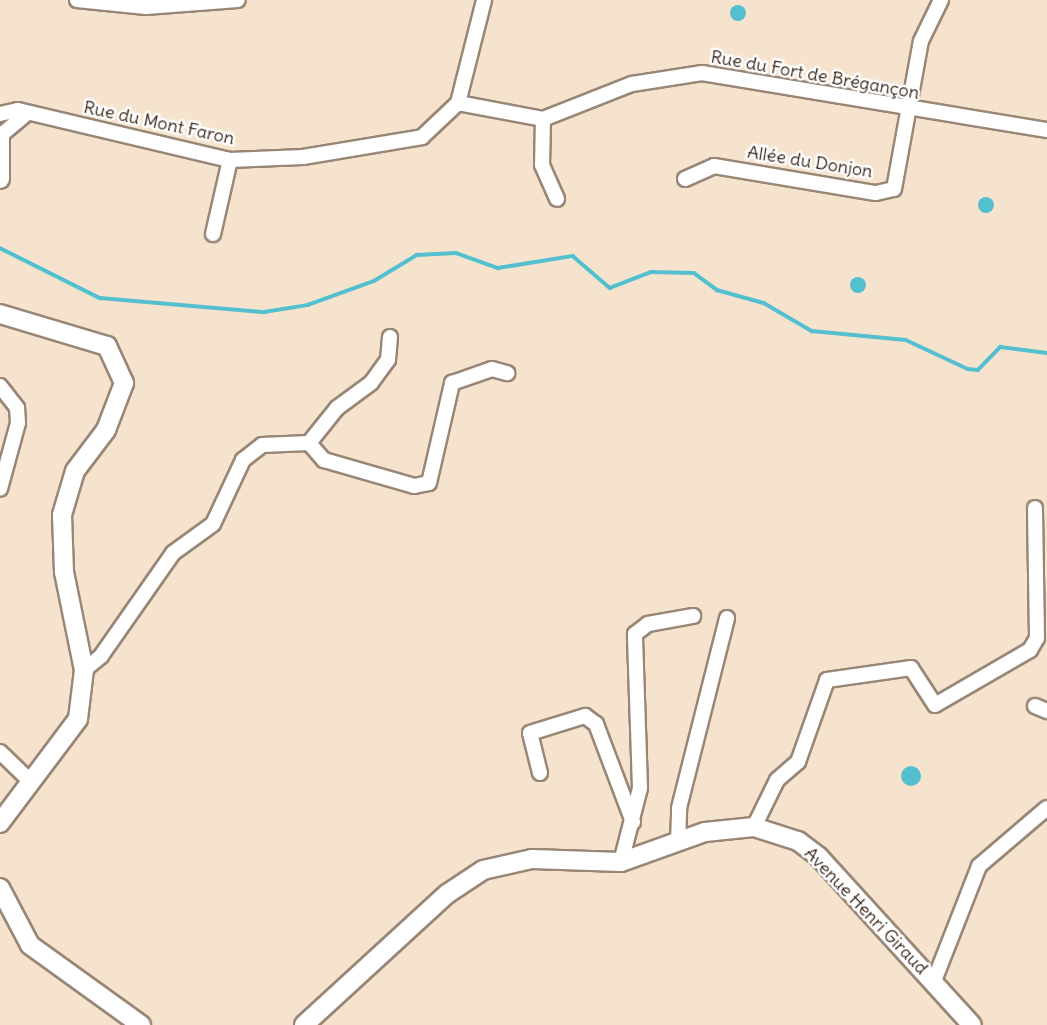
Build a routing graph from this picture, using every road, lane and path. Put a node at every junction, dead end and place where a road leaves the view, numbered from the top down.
1 (77, 0) edge
2 (238, 0) edge
3 (484, 0) edge
4 (942, 0) edge
5 (458, 103) junction
6 (908, 111) junction
7 (0, 114) edge
8 (26, 114) junction
9 (543, 119) junction
10 (1047, 130) edge
11 (0, 136) edge
12 (230, 160) junction
13 (0, 177) edge
14 (685, 179) dead end
15 (557, 200) dead end
16 (213, 234) dead end
17 (0, 314) edge
18 (390, 337) dead end
19 (507, 373) dead end
20 (0, 386) edge
21 (309, 443) junction
22 (0, 489) edge
23 (1035, 508) dead end
24 (694, 616) dead end
25 (727, 618) dead end
26 (84, 670) junction
27 (0, 752) edge
28 (540, 772) dead end
29 (29, 780) junction
30 (1047, 808) edge
31 (0, 823) edge
32 (634, 823) junction
33 (754, 827) junction
34 (678, 843) junction
35 (621, 862) junction
36 (0, 888) edge
37 (934, 981) junction
38 (141, 1025) edge
39 (304, 1025) edge
40 (972, 1025) edge

1 - 2 street
3 - 5 street
4 - 6 street
5 - 9 street
5 - 12 street, Rue du Mont Faron
6 - 9 street, Rue du Fort de Brégançon
6 - 10 street, Rue du Fort de Brégançon
6 - 14 street, Allée du Donjon
7 - 8 street, Rue du Mont Faron
8 - 11 street
8 - 12 street, Rue du Mont Faron
9 - 15 street
11 - 13 street
12 - 16 street
17 - 26 street
18 - 21 street
19 - 21 street
20 - 22 street
21 - 26 street
23 - 33 street
24 - 32 street
25 - 34 street
26 - 29 street
27 - 29 street
28 - 32 street
29 - 31 street
30 - 37 street
32 - 35 street
33 - 34 street, Avenue Henri Giraud
33 - 37 street, Avenue Henri Giraud
34 - 35 street, Avenue Henri Giraud
35 - 39 street, Avenue Henri Giraud
36 - 38 street
37 - 40 street, Avenue Henri Giraud

